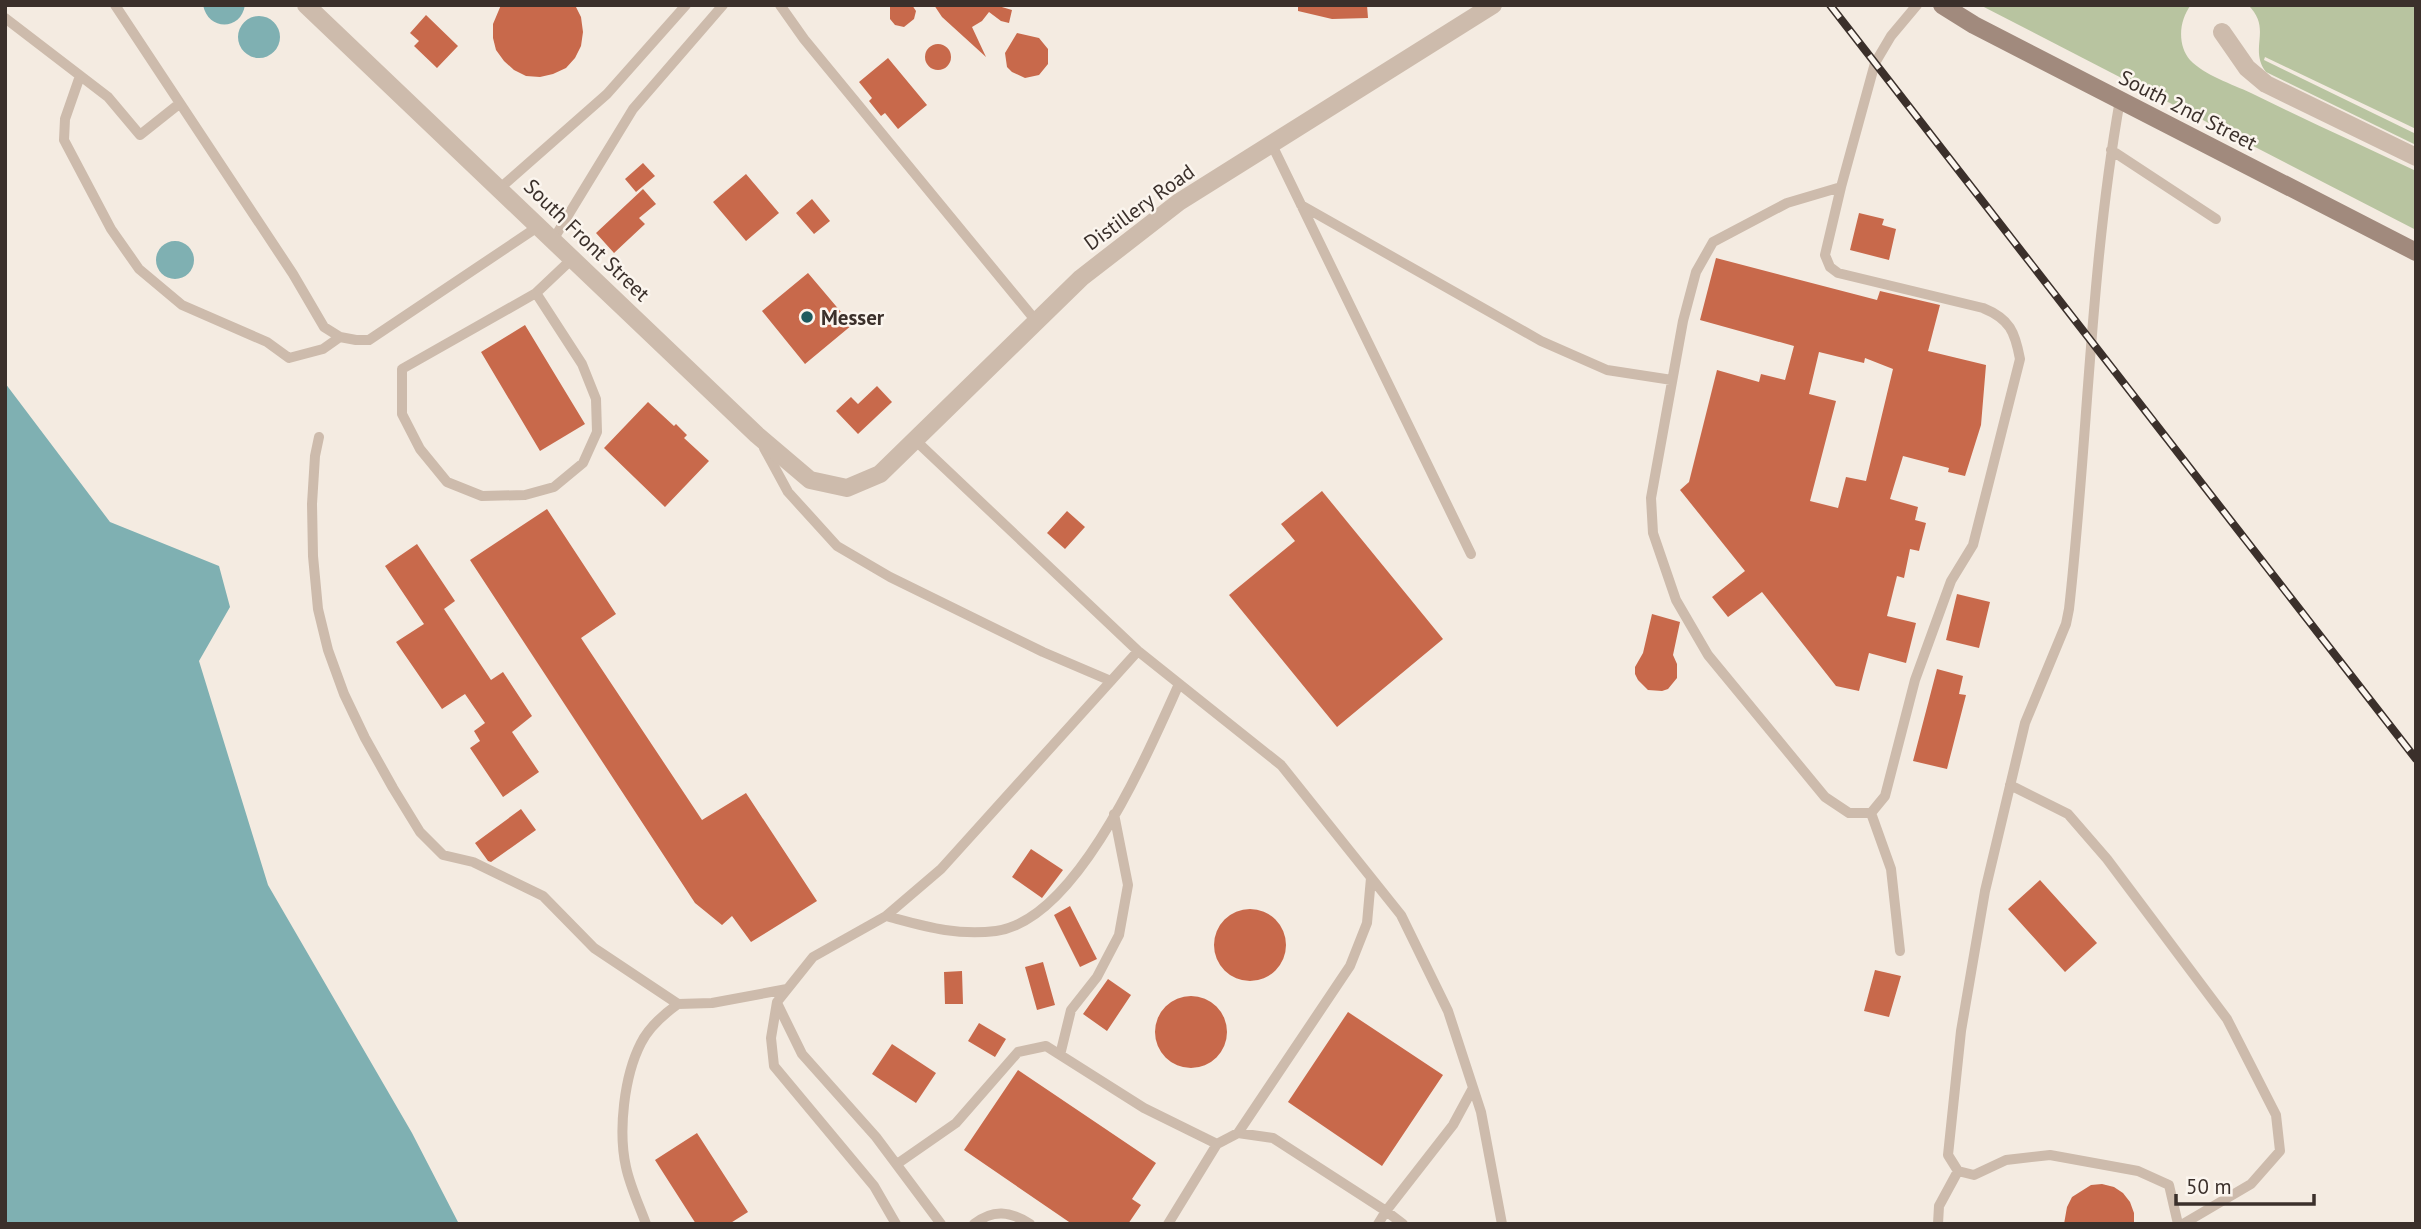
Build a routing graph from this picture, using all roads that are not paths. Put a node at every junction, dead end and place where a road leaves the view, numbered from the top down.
1 (114, 5) edge
2 (306, 5) edge
3 (686, 5) edge
4 (723, 5) edge
5 (780, 5) edge
6 (1493, 5) edge
7 (1917, 5) edge
8 (1942, 5) edge
9 (5, 18) edge
10 (2222, 32) dead end
11 (80, 76) junction
12 (2120, 100) junction
13 (179, 104) junction
14 (1272, 145) junction
15 (2111, 150) junction
16 (2416, 157) edge
17 (1840, 187) junction
18 (499, 189) junction
19 (1301, 205) junction
20 (2216, 219) dead end
21 (539, 226) junction
22 (553, 240) junction
23 (2416, 252) edge
24 (573, 258) junction
25 (536, 293) junction
26 (1037, 321) junction
27 (340, 337) junction
28 (1672, 380) junction
29 (757, 435) junction
30 (319, 437) dead end
31 (914, 439) junction
32 (847, 488) joint
33 (1471, 554) dead end
34 (1138, 651) junction
35 (1111, 681) junction
36 (1179, 684) junction
37 (2010, 785) junction
38 (1871, 813) junction
39 (1114, 814) junction
40 (1371, 878) junction
41 (886, 916) junction
42 (1899, 951) dead end
43 (787, 989) junction
44 (777, 1002) junction
45 (678, 1003) junction
46 (1060, 1055) junction
47 (1473, 1088) junction
48 (1238, 1133) junction
49 (1217, 1144) junction
50 (897, 1164) junction
51 (1958, 1171) junction
52 (1386, 1212) junction
53 (646, 1224) edge
54 (896, 1224) edge
55 (942, 1224) edge
56 (974, 1224) edge
57 (1030, 1224) edge
58 (1168, 1224) edge
59 (1378, 1224) edge
60 (1403, 1224) edge
61 (1503, 1224) edge
62 (1938, 1224) edge
63 (2180, 1224) edge

1 - 13 lane
2 - 18 street, South Front Street
3 - 18 lane
4 - 22 lane
5 - 26 lane
6 - 14 street, Distillery Road
7 - 17 lane
8 - 12 main road, South 2nd Street
9 - 11 lane
10 - 16 street
11 - 13 lane
11 - 27 lane
12 - 15 lane
12 - 23 main road, South 2nd Street
13 - 27 lane
14 - 19 lane
14 - 26 street, Distillery Road
15 - 20 lane
15 - 37 lane
17 - 28 lane
17 - 38 lane
18 - 21 street, South Front Street
19 - 28 lane
19 - 33 lane
21 - 22 street, South Front Street
21 - 27 lane
22 - 24 street, South Front Street
24 - 25 lane
24 - 29 street, South Front Street
25 - 25 lane
26 - 31 street, Distillery Road
28 - 38 lane
29 - 32 street, South Front Street
29 - 35 lane
30 - 45 lane
31 - 32 street, Distillery Road
31 - 34 lane
34 - 35 lane
34 - 36 lane
35 - 41 lane
36 - 39 lane
36 - 40 lane
37 - 51 lane
37 - 63 lane
38 - 42 lane
39 - 41 lane
39 - 46 lane
40 - 47 lane
40 - 48 lane
41 - 43 lane
43 - 44 lane
43 - 45 lane
44 - 50 lane
44 - 54 lane
45 - 53 lane
46 - 49 lane
46 - 50 lane
47 - 52 lane
47 - 61 lane
48 - 49 lane
48 - 52 lane
49 - 58 lane
50 - 55 lane
51 - 62 lane
51 - 63 lane
52 - 59 lane
52 - 60 lane
56 - 57 lane

